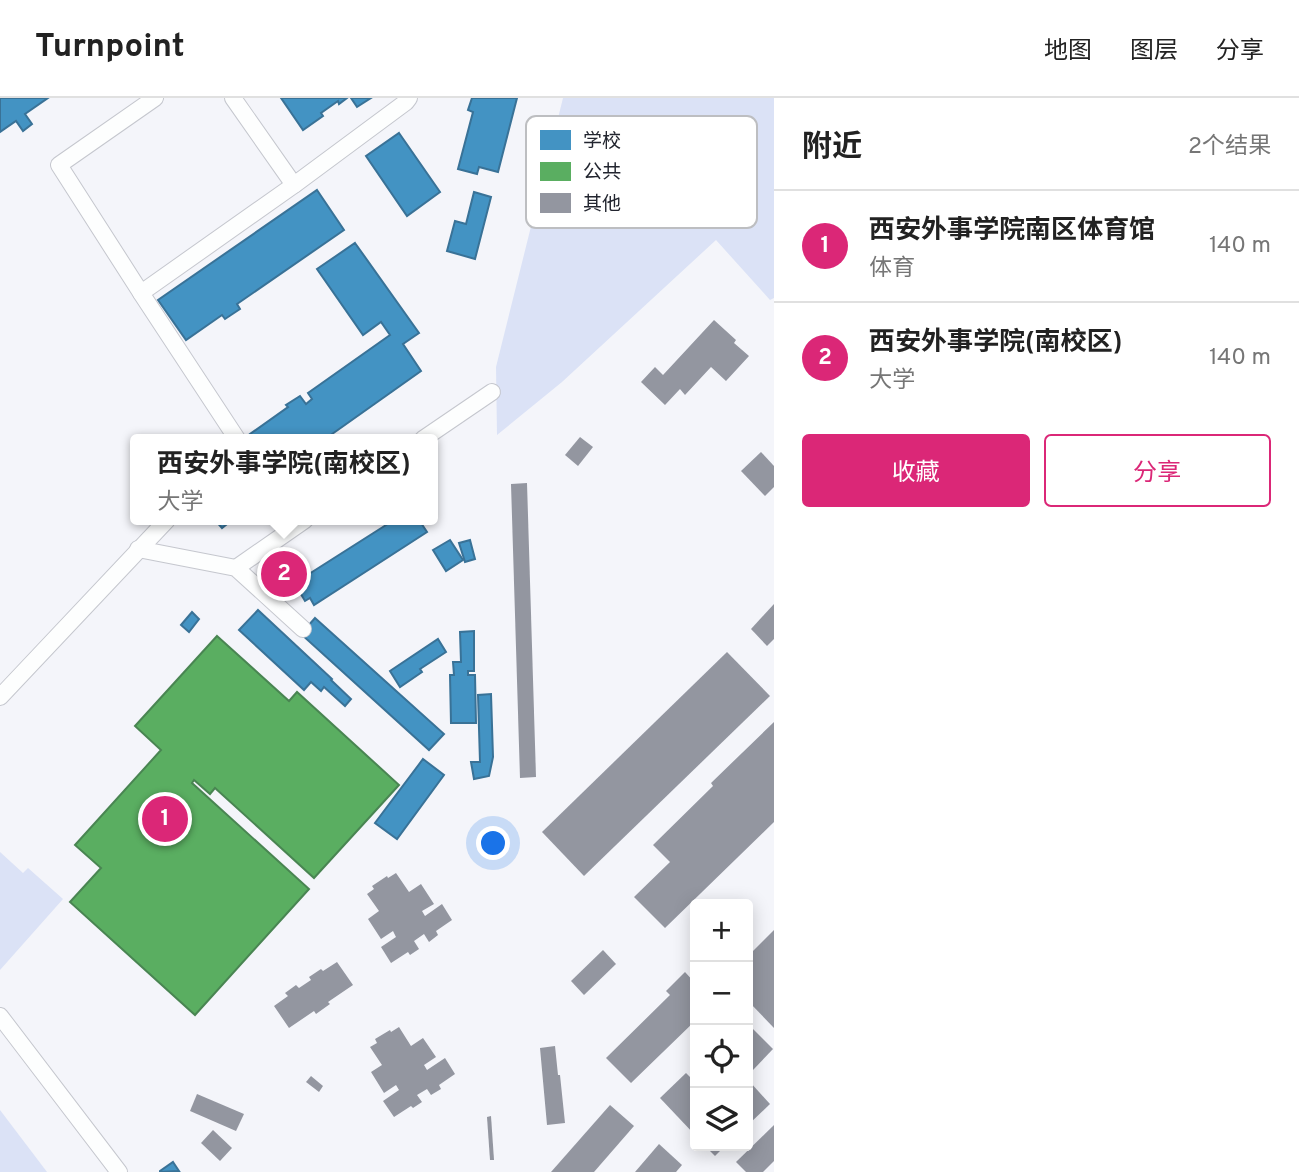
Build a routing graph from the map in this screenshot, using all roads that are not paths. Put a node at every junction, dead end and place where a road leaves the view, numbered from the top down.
1 (155, 98) edge
2 (233, 98) edge
3 (409, 98) edge
4 (294, 185) junction
5 (141, 293) junction
6 (492, 392) dead end
7 (234, 434) edge
8 (430, 434) edge
9 (162, 525) edge
10 (295, 525) edge
11 (138, 549) junction
12 (236, 568) junction
13 (303, 629) dead end
14 (0, 697) edge
15 (0, 1017) edge
16 (119, 1172) edge

1 - 5 street
2 - 4 street
3 - 4 street
4 - 5 street
5 - 7 street
6 - 8 street
9 - 11 street
10 - 12 street
11 - 12 street
11 - 14 street
12 - 13 street
15 - 16 street

